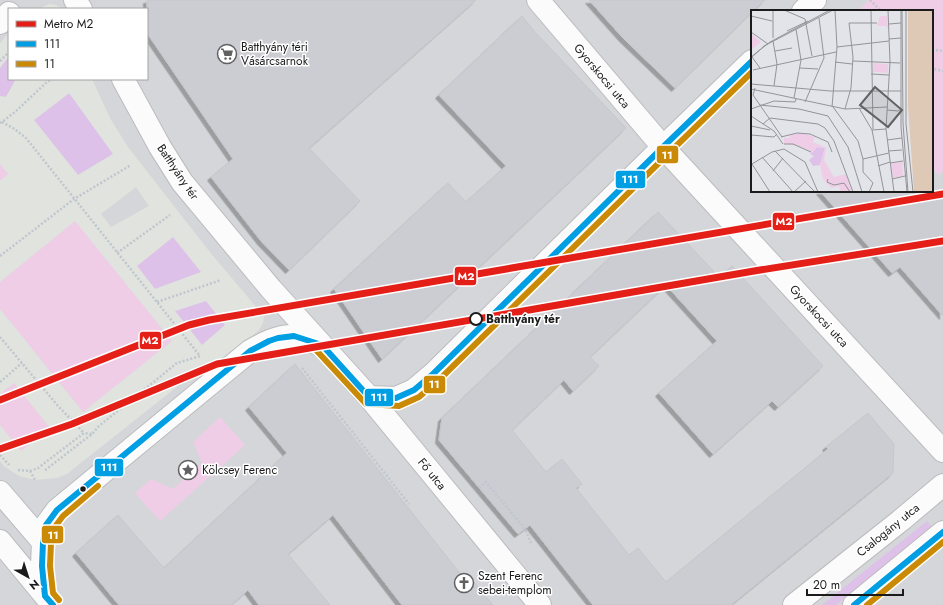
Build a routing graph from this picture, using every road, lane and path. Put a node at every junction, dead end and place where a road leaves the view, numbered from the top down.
1 (21, 0) edge
2 (538, 0) edge
3 (815, 0) edge
4 (870, 0) edge
5 (13, 8) edge
6 (804, 10) edge
7 (880, 10) edge
8 (8, 14) edge
9 (0, 22) edge
10 (933, 51) edge
11 (943, 52) edge
12 (8, 53) edge
13 (0, 61) edge
14 (751, 62) edge
15 (933, 68) edge
16 (943, 72) edge
17 (50, 80) edge
18 (124, 80) edge
19 (1, 123) edge
20 (663, 148) junction
21 (131, 165) dead end
22 (74, 199) junction
23 (170, 215) dead end
24 (117, 253) junction
25 (0, 256) edge
26 (221, 280) dead end
27 (157, 302) junction
28 (0, 337) edge
29 (322, 345) junction
30 (22, 363) junction
31 (301, 368) dead end
32 (0, 382) edge
33 (369, 397) junction
34 (84, 433) junction
35 (92, 434) junction
36 (943, 451) edge
37 (0, 455) edge
38 (12, 468) dead end
39 (16, 470) dead end
40 (44, 471) dead end
41 (30, 472) junction
42 (35, 480) dead end
43 (943, 485) edge
44 (479, 487) dead end
45 (0, 492) edge
46 (409, 504) dead end
47 (943, 532) edge
48 (0, 541) edge
49 (43, 542) junction
50 (531, 543) dead end
51 (49, 601) edge
52 (540, 605) edge
53 (794, 605) edge
54 (854, 605) edge

1 - 5 street
2 - 20 street, Gyorskocsi utca
3 - 6 street
4 - 7 path
8 - 9 street
10 - 11 path
12 - 13 path
14 - 20 street
15 - 16 path
17 - 19 path
18 - 29 street, Batthyány tér
19 - 22 path
20 - 33 street
20 - 36 street, Gyorskocsi utca
21 - 22 path
22 - 24 path
22 - 25 path
23 - 24 path
24 - 27 path
26 - 27 path
27 - 35 path
28 - 30 path
29 - 33 street, Fő utca
29 - 49 street
30 - 32 path
30 - 34 path
31 - 46 path
33 - 52 street, Fő utca
34 - 35 path
34 - 41 path
35 - 40 path
37 - 38 path
39 - 41 path
41 - 42 path
43 - 53 street, Csalogány utca
44 - 50 path
45 - 49 street
47 - 54 street
48 - 51 street
49 - 51 street

